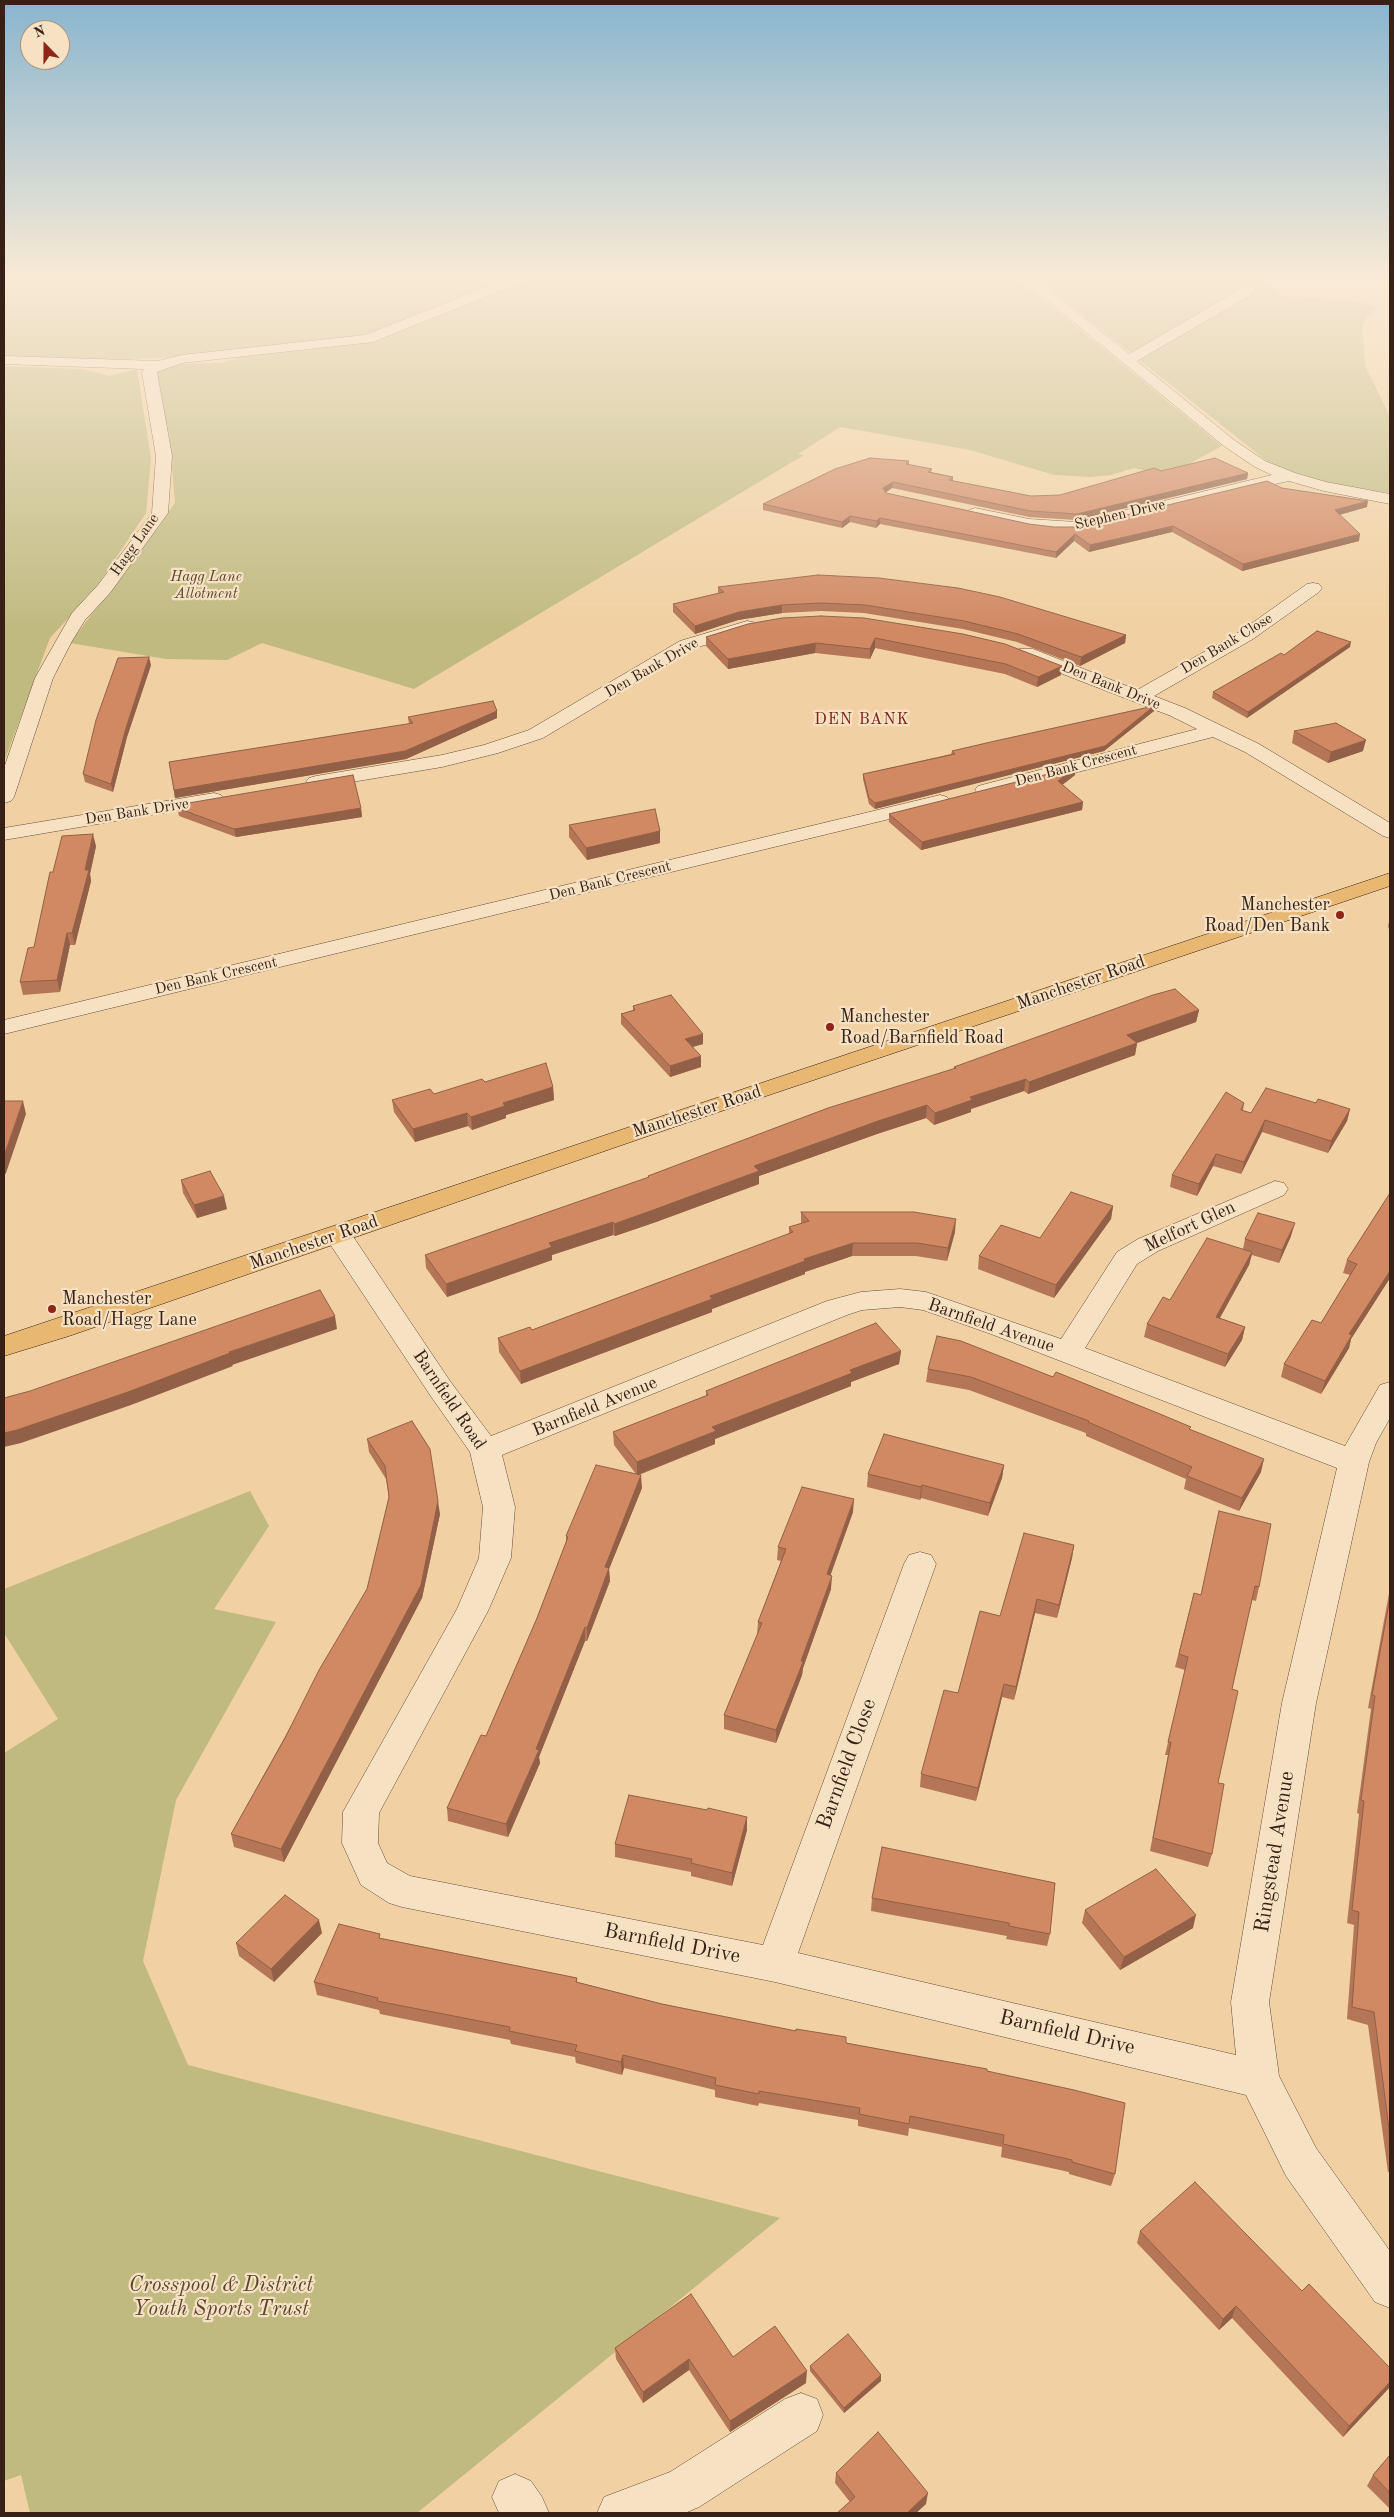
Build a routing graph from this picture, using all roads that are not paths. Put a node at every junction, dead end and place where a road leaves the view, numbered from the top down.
1 (153, 394) edge
2 (1171, 394) edge
3 (1289, 476) junction
4 (1390, 499) edge
5 (958, 509) edge
6 (1313, 588) dead end
7 (764, 623) edge
8 (1012, 648) edge
9 (1138, 697) junction
10 (1215, 730) junction
11 (296, 785) edge
12 (228, 796) edge
13 (4, 797) edge
14 (1390, 832) edge
15 (4, 834) edge
16 (1390, 879) edge
17 (4, 1027) edge
18 (1275, 1189) dead end
19 (338, 1235) junction
20 (4, 1346) edge
21 (1067, 1353) junction
22 (1390, 1392) edge
23 (485, 1450) junction
24 (1354, 1462) junction
25 (920, 1564) dead end
26 (472, 1611) joint
27 (775, 1964) junction
28 (1259, 2080) junction
29 (1390, 2287) edge
30 (801, 2415) dead end
31 (620, 2513) edge

1 - 13 street, Hagg Lane
2 - 3 street
3 - 4 street
3 - 5 street, Stephen Drive
6 - 9 street, Den Bank Close
7 - 11 street, Den Bank Drive
8 - 9 street, Den Bank Drive
9 - 10 street, Den Bank Drive
10 - 14 street, Den Bank Drive
10 - 17 street, Den Bank Crescent
12 - 15 street, Den Bank Drive
16 - 19 main road, Manchester Road
18 - 21 street, Melfort Glen
19 - 20 main road, Manchester Road
19 - 23 street, Barnfield Road
21 - 23 street, Barnfield Avenue
21 - 24 street, Barnfield Avenue
22 - 24 street, Ringstead Avenue
23 - 26 street, Barnfield Road
24 - 28 street, Ringstead Avenue
25 - 27 street, Barnfield Close
26 - 27 street, Barnfield Drive
27 - 28 street, Barnfield Drive
28 - 29 street, Ringstead Avenue
30 - 31 street

